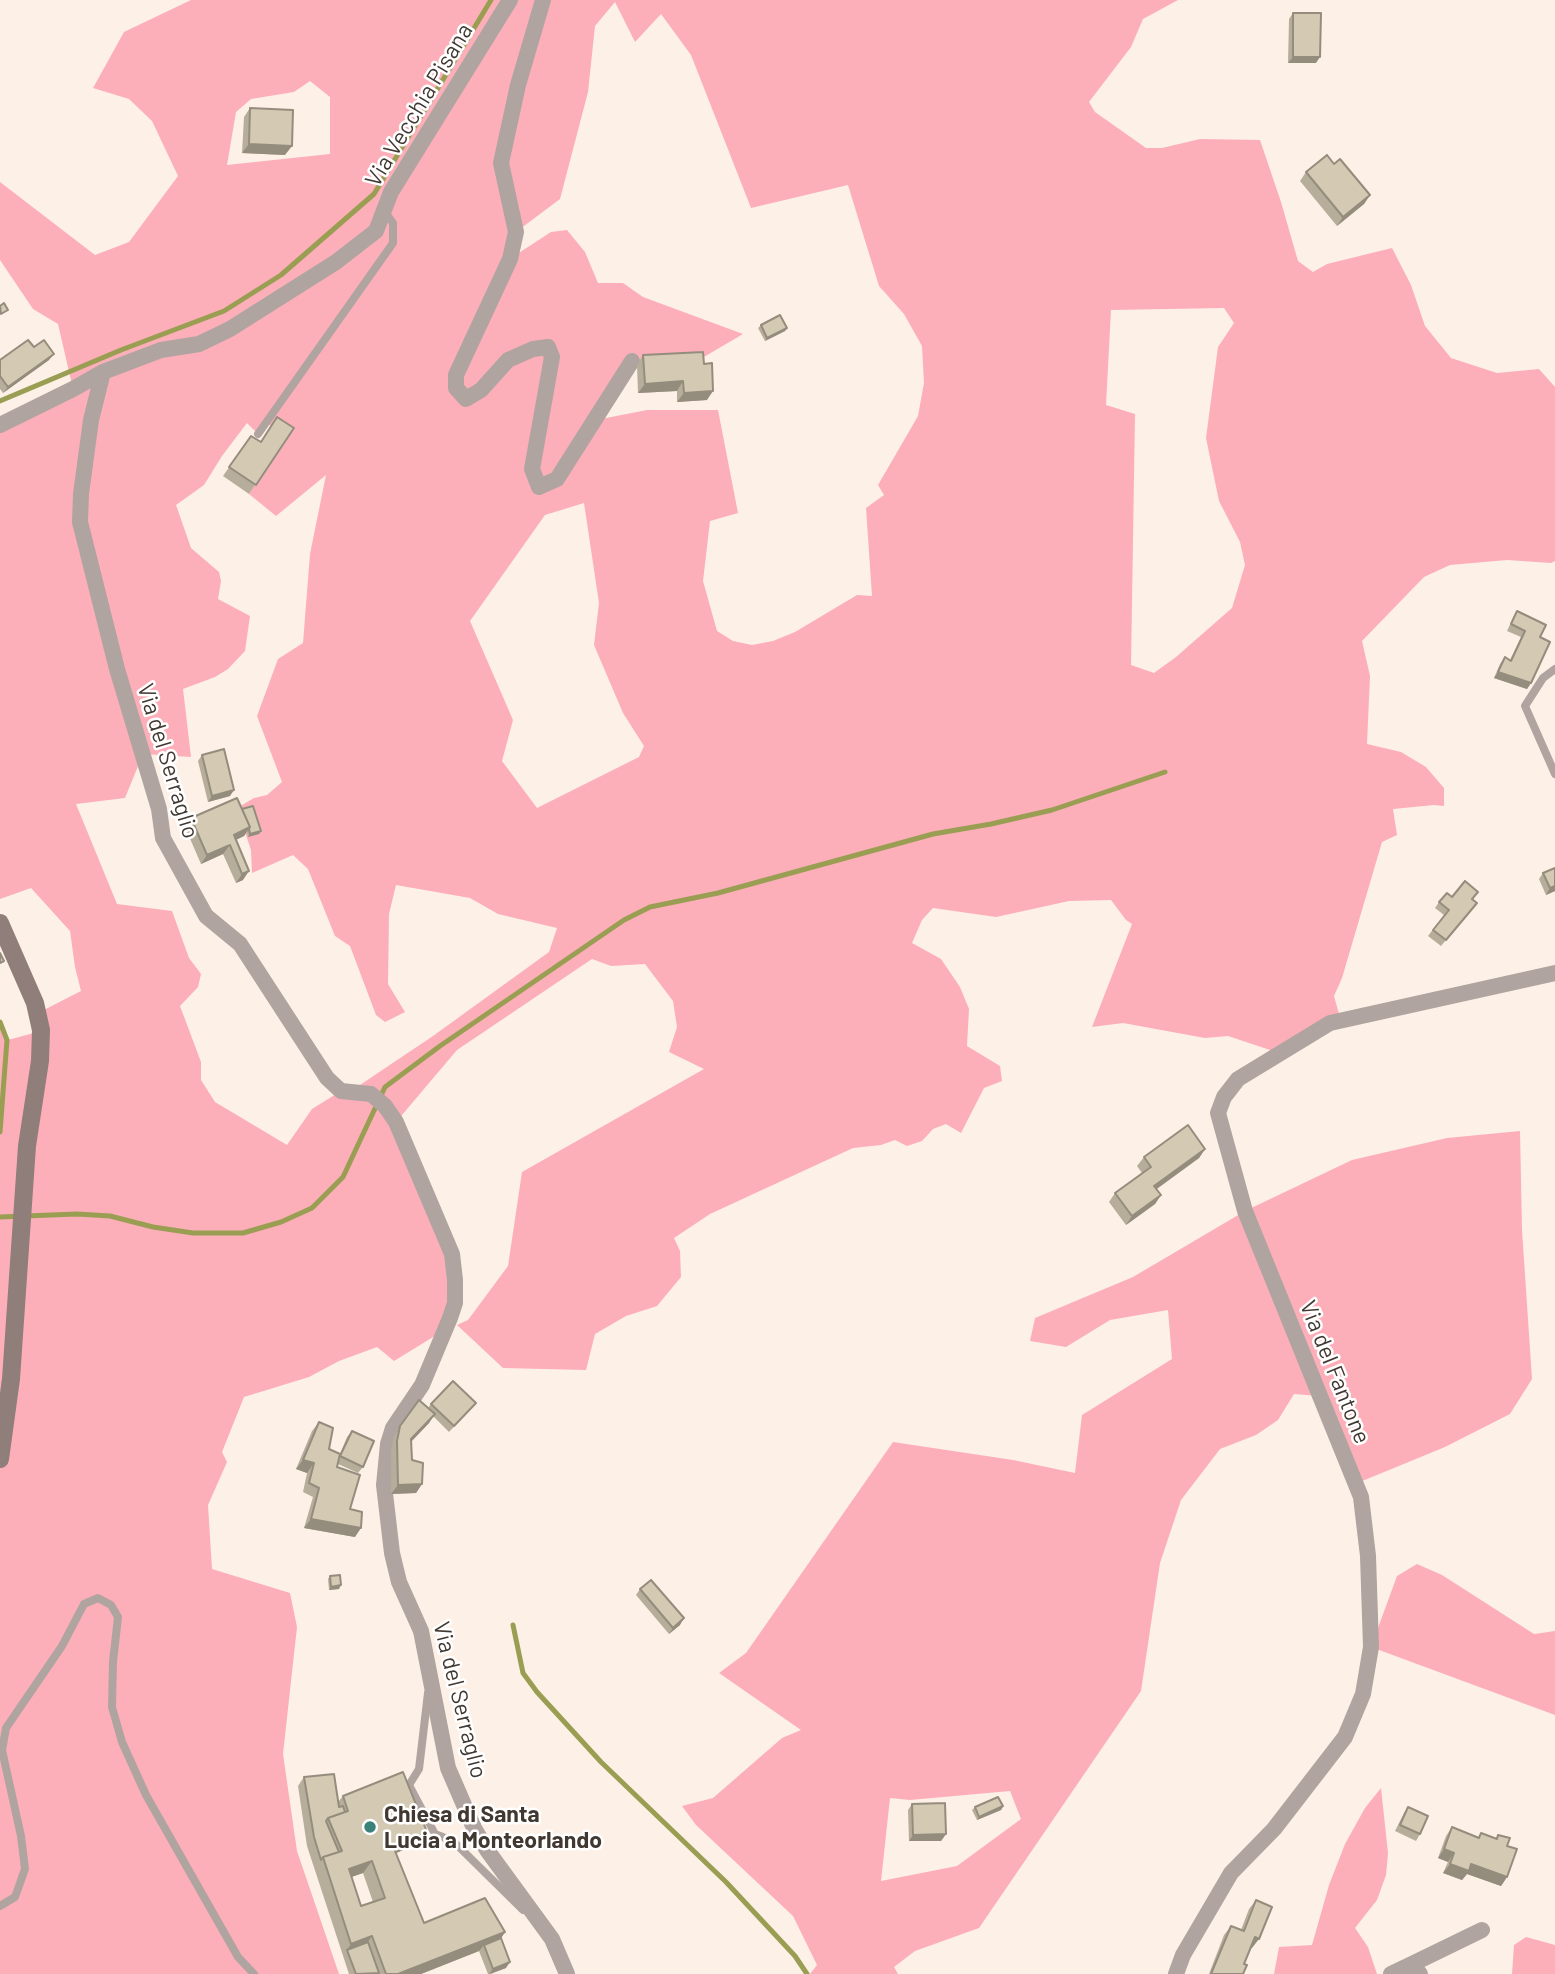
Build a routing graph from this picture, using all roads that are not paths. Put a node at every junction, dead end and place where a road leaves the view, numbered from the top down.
1 (510, 0) edge
2 (543, 0) edge
3 (384, 212) junction
4 (632, 362) dead end
5 (103, 372) junction
6 (0, 425) edge
7 (258, 434) dead end
8 (1555, 669) edge
9 (1555, 774) edge
10 (0, 923) edge
11 (1555, 973) edge
12 (0, 1459) edge
13 (432, 1673) junction
14 (0, 1906) edge
15 (1482, 1930) dead end
16 (552, 1939) junction
17 (1416, 1969) edge
18 (254, 1974) edge
19 (567, 1974) edge
20 (1176, 1974) edge
21 (1391, 1974) edge

1 - 3 street, Via Vecchia Pisana
2 - 4 street
3 - 5 street, Via Vecchia Pisana
3 - 7 lane
5 - 6 street, Via Vecchia Pisana
5 - 13 street, Via del Serraglio
8 - 9 lane
10 - 12 main road
11 - 20 street, Via del Fantone
13 - 16 street, Via del Serraglio
13 - 16 lane
14 - 18 lane
15 - 17 street
16 - 19 street, Via del Serraglio
17 - 21 street

